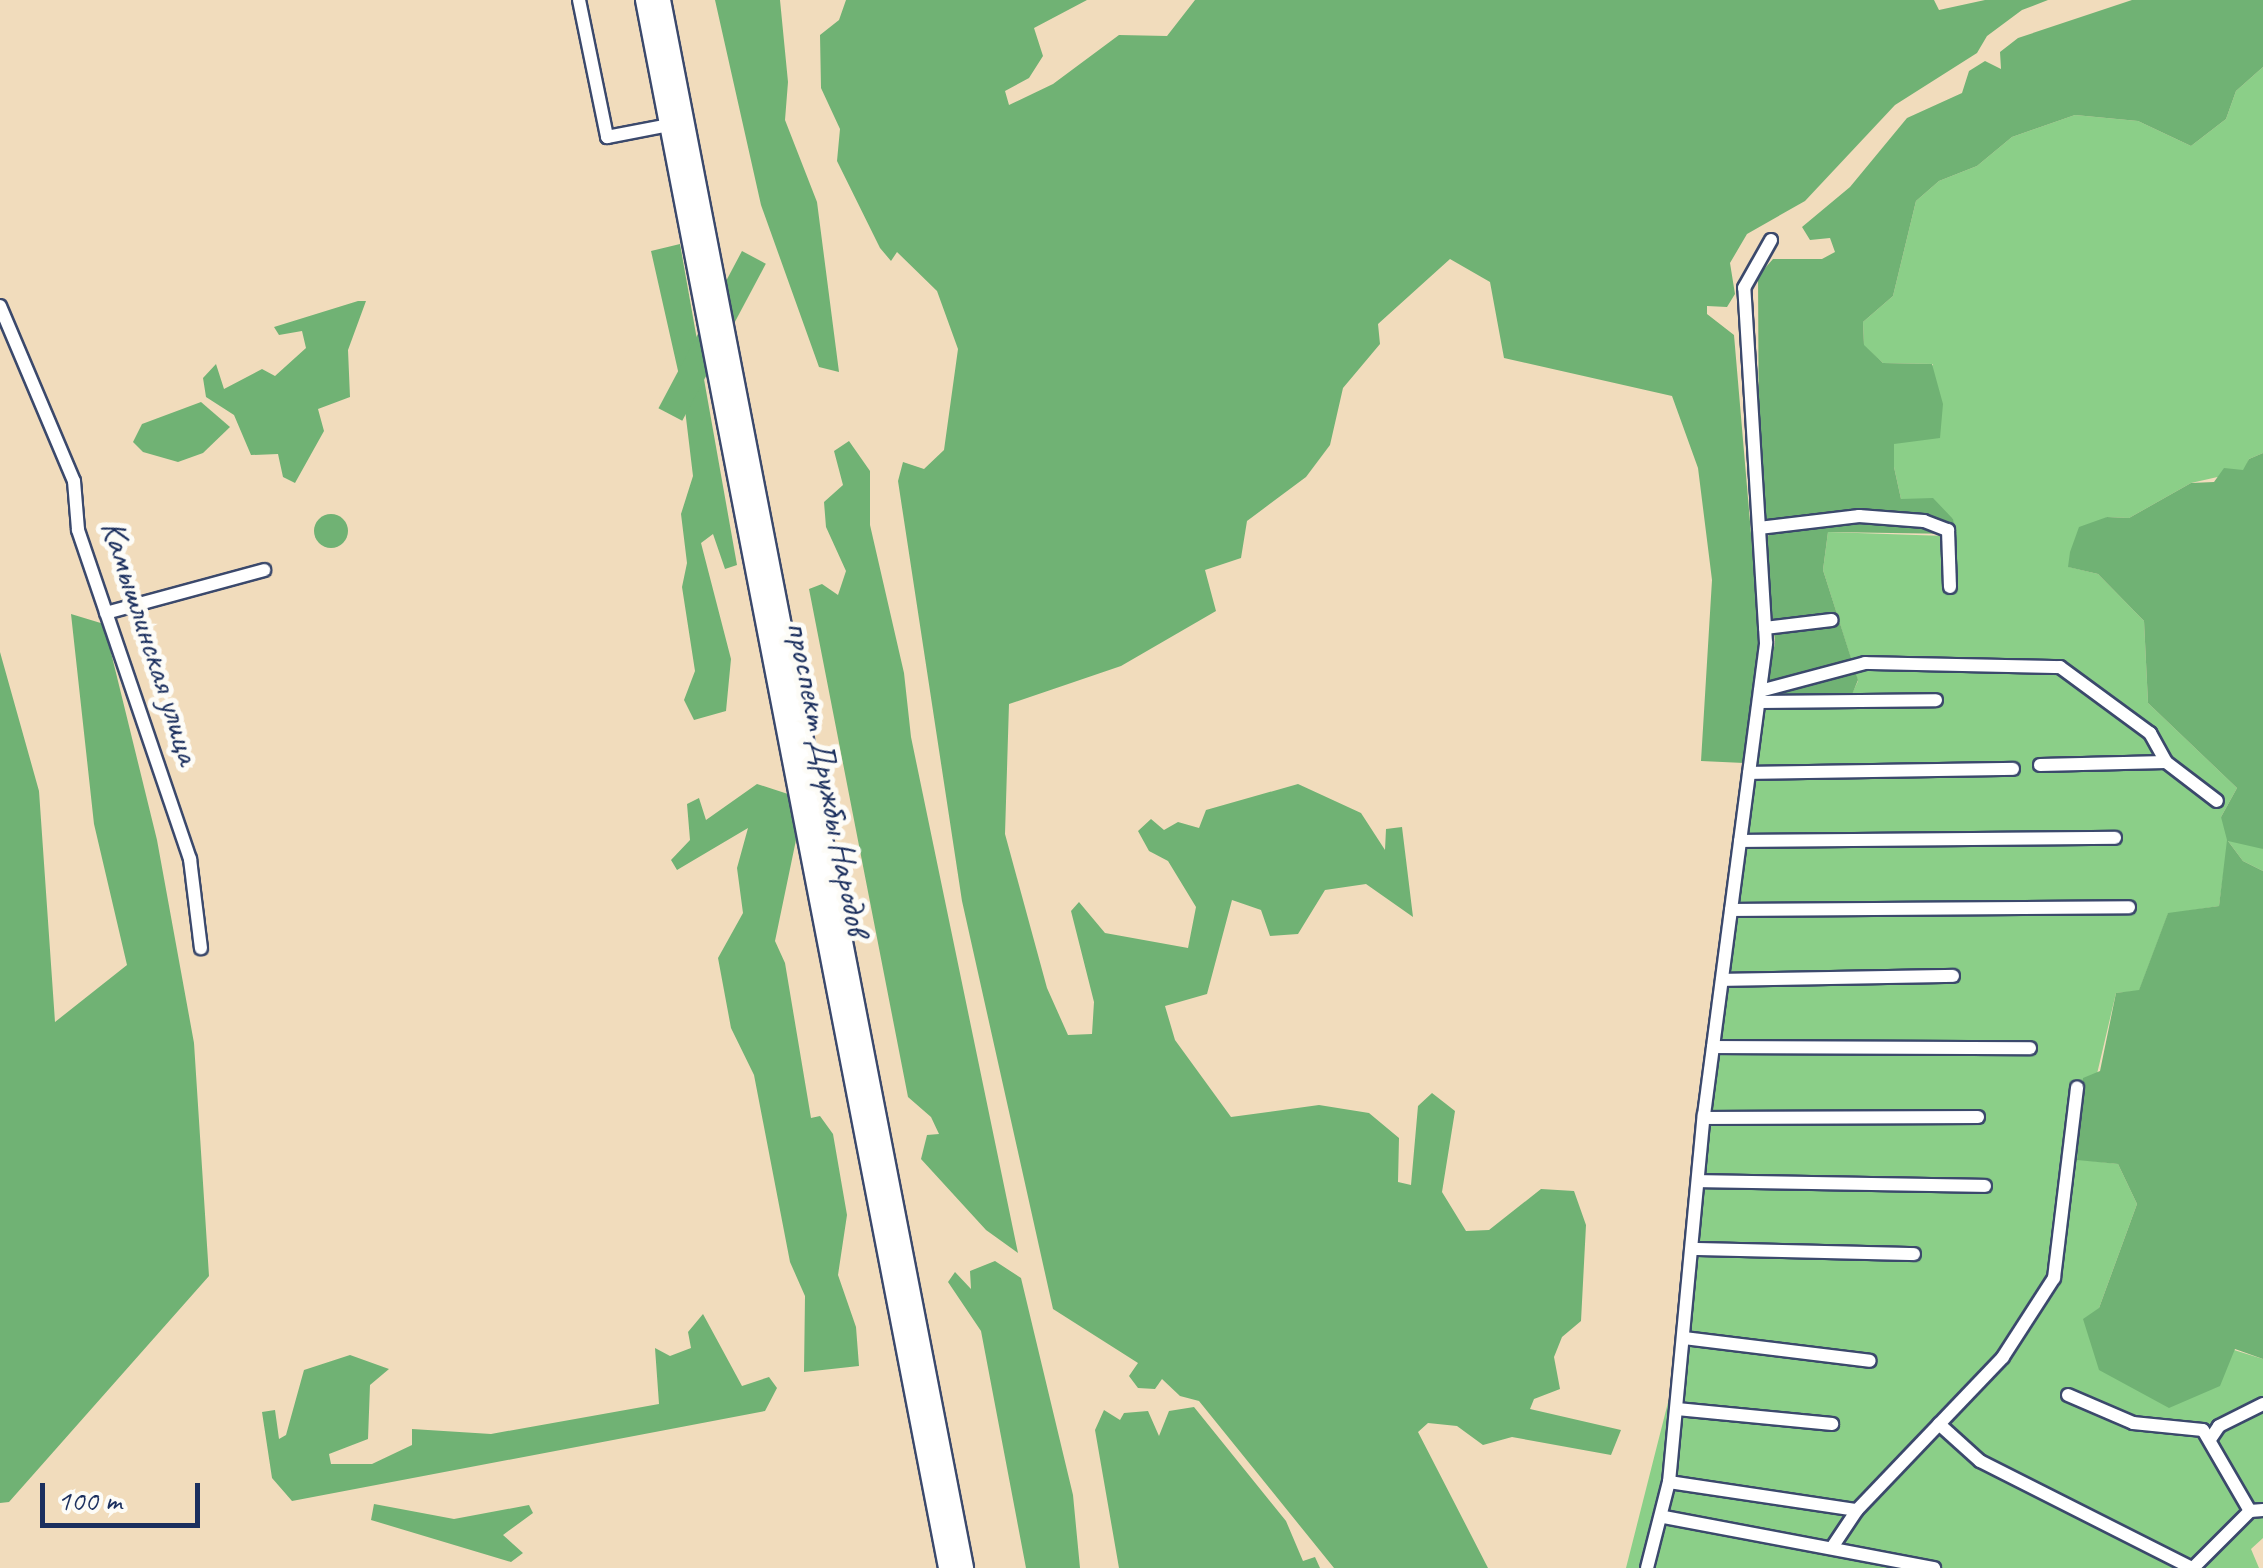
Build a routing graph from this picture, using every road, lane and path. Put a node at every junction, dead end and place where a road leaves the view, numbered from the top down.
1 (579, 0) edge
2 (645, 0) edge
3 (662, 0) edge
4 (676, 124) junction
5 (1771, 240) dead end
6 (0, 306) edge
7 (1759, 528) junction
8 (264, 570) dead end
9 (1950, 587) dead end
10 (106, 613) junction
11 (1832, 620) dead end
12 (1766, 628) junction
13 (1759, 697) junction
14 (1936, 700) dead end
15 (2166, 762) junction
16 (2040, 765) dead end
17 (2013, 770) dead end
18 (1749, 773) junction
19 (2217, 801) dead end
20 (2115, 838) dead end
21 (1740, 841) junction
22 (2130, 906) dead end
23 (1731, 910) junction
24 (201, 948) dead end
25 (1953, 976) dead end
26 (1722, 980) junction
27 (1713, 1047) junction
28 (2030, 1048) dead end
29 (2078, 1088) dead end
30 (1978, 1117) dead end
31 (1704, 1118) junction
32 (1698, 1181) junction
33 (1985, 1186) dead end
34 (1693, 1249) junction
35 (1914, 1254) dead end
36 (1684, 1338) junction
37 (1870, 1361) dead end
38 (2068, 1395) dead end
39 (2263, 1404) edge
40 (1677, 1408) junction
41 (1832, 1424) dead end
42 (1938, 1424) junction
43 (2210, 1438) junction
44 (1670, 1482) junction
45 (1857, 1510) junction
46 (2256, 1510) edge
47 (1664, 1517) junction
48 (1833, 1546) junction
49 (948, 1568) edge
50 (964, 1568) edge
51 (1647, 1568) edge
52 (1934, 1568) edge
53 (2193, 1568) edge

1 - 4 street
2 - 4 main road, проспект Дружбы Народов
3 - 4 main road, проспект Дружбы Народов
4 - 49 main road, проспект Дружбы Народов
4 - 50 main road, проспект Дружбы Народов
5 - 7 street
6 - 10 street, Камышлинская улица
7 - 9 street
7 - 12 street
8 - 10 street
10 - 24 street, Камышлинская улица
11 - 12 street
12 - 13 street
13 - 14 street
13 - 15 street
13 - 18 street
15 - 16 street
15 - 19 street
17 - 18 street
18 - 21 street
20 - 21 street
21 - 23 street
22 - 23 street
23 - 26 street
25 - 26 street
26 - 27 street
27 - 28 street
27 - 31 street
29 - 42 street
30 - 31 street
31 - 32 street
32 - 33 street
32 - 34 street
34 - 35 street
34 - 36 street
36 - 37 street
36 - 40 street
38 - 43 street
39 - 43 street
40 - 41 street
40 - 44 street
42 - 45 street
42 - 53 street
43 - 46 street
44 - 45 street
44 - 47 street
45 - 48 street
46 - 53 street
47 - 48 street
47 - 51 street
48 - 52 street

